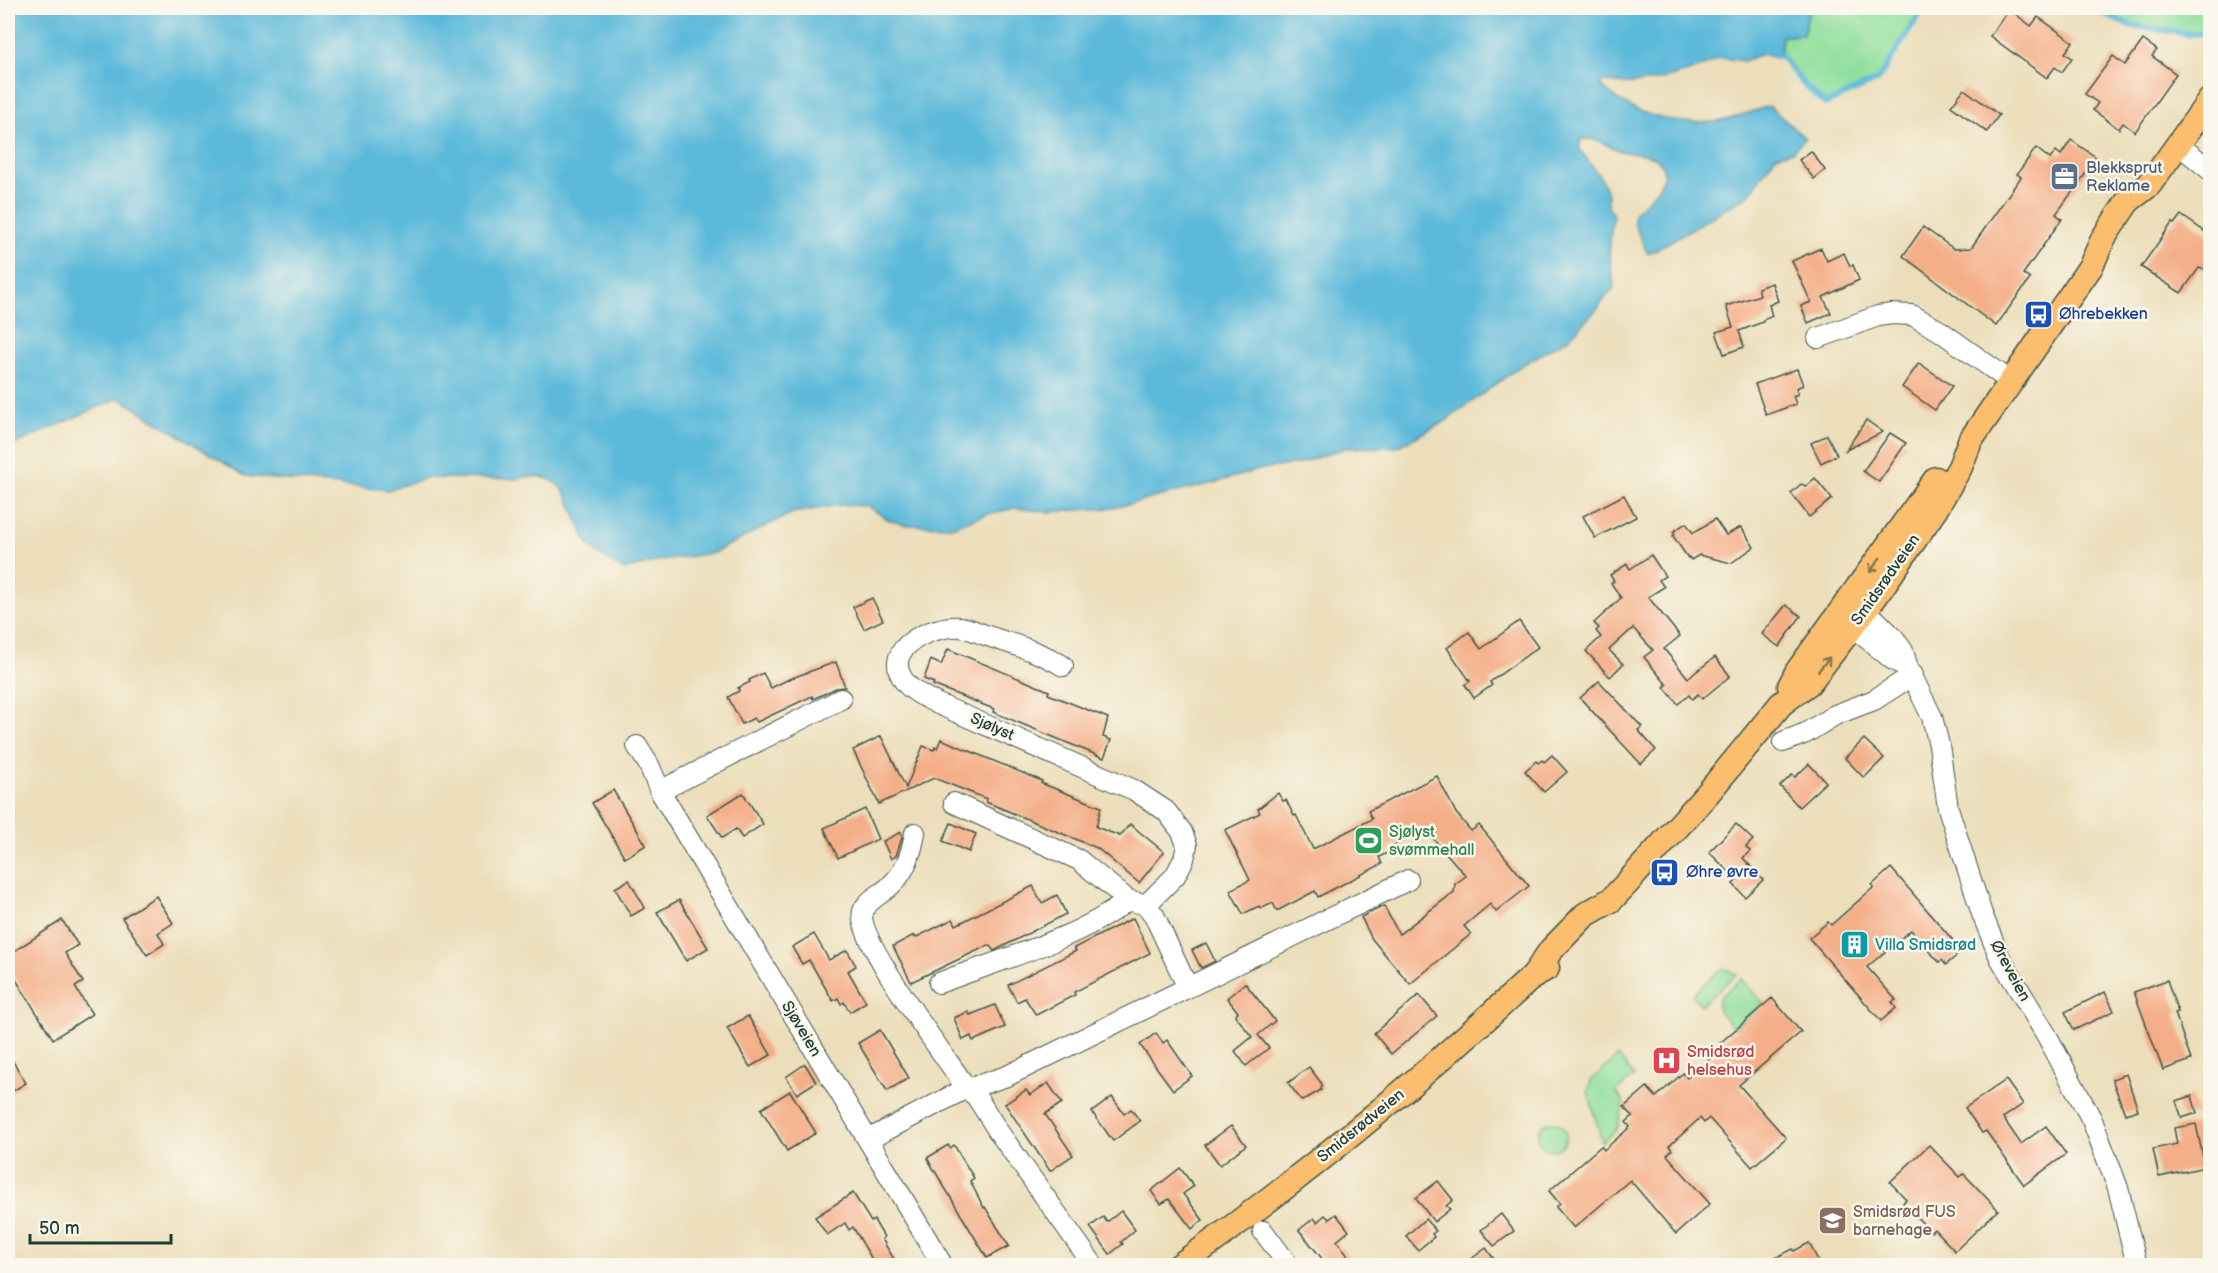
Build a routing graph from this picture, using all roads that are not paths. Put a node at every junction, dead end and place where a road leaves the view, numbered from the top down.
1 (2211, 100) edge
2 (2179, 145) junction
3 (2211, 170) edge
4 (1818, 338) dead end
5 (2010, 381) junction
6 (1855, 614) junction
7 (1063, 666) dead end
8 (1910, 671) junction
9 (841, 699) dead end
10 (1783, 742) dead end
11 (637, 746) dead end
12 (660, 791) junction
13 (954, 803) dead end
14 (915, 833) dead end
15 (1408, 880) dead end
16 (1137, 902) junction
17 (939, 983) dead end
18 (1187, 986) junction
19 (967, 1089) junction
20 (870, 1141) junction
21 (1263, 1231) dead end
22 (943, 1266) edge
23 (1094, 1266) edge
24 (1179, 1266) edge
25 (1289, 1266) edge
26 (2137, 1266) edge

1 - 2 main road, Smidsrødveien
2 - 3 street
2 - 5 main road, Smidsrødveien
4 - 5 street
5 - 6 main road, Smidsrødveien
6 - 8 street
6 - 24 main road, Smidsrødveien
7 - 16 street, Sjølyst
8 - 10 street
8 - 26 street, Øreveien
9 - 12 street
11 - 12 street, Sjøveien
12 - 20 street, Sjøveien
13 - 16 street
14 - 19 street
15 - 18 street
16 - 17 street, Sjølyst
16 - 18 street
18 - 19 street
19 - 20 street
19 - 23 street
20 - 22 street, Sjøveien
21 - 25 street

